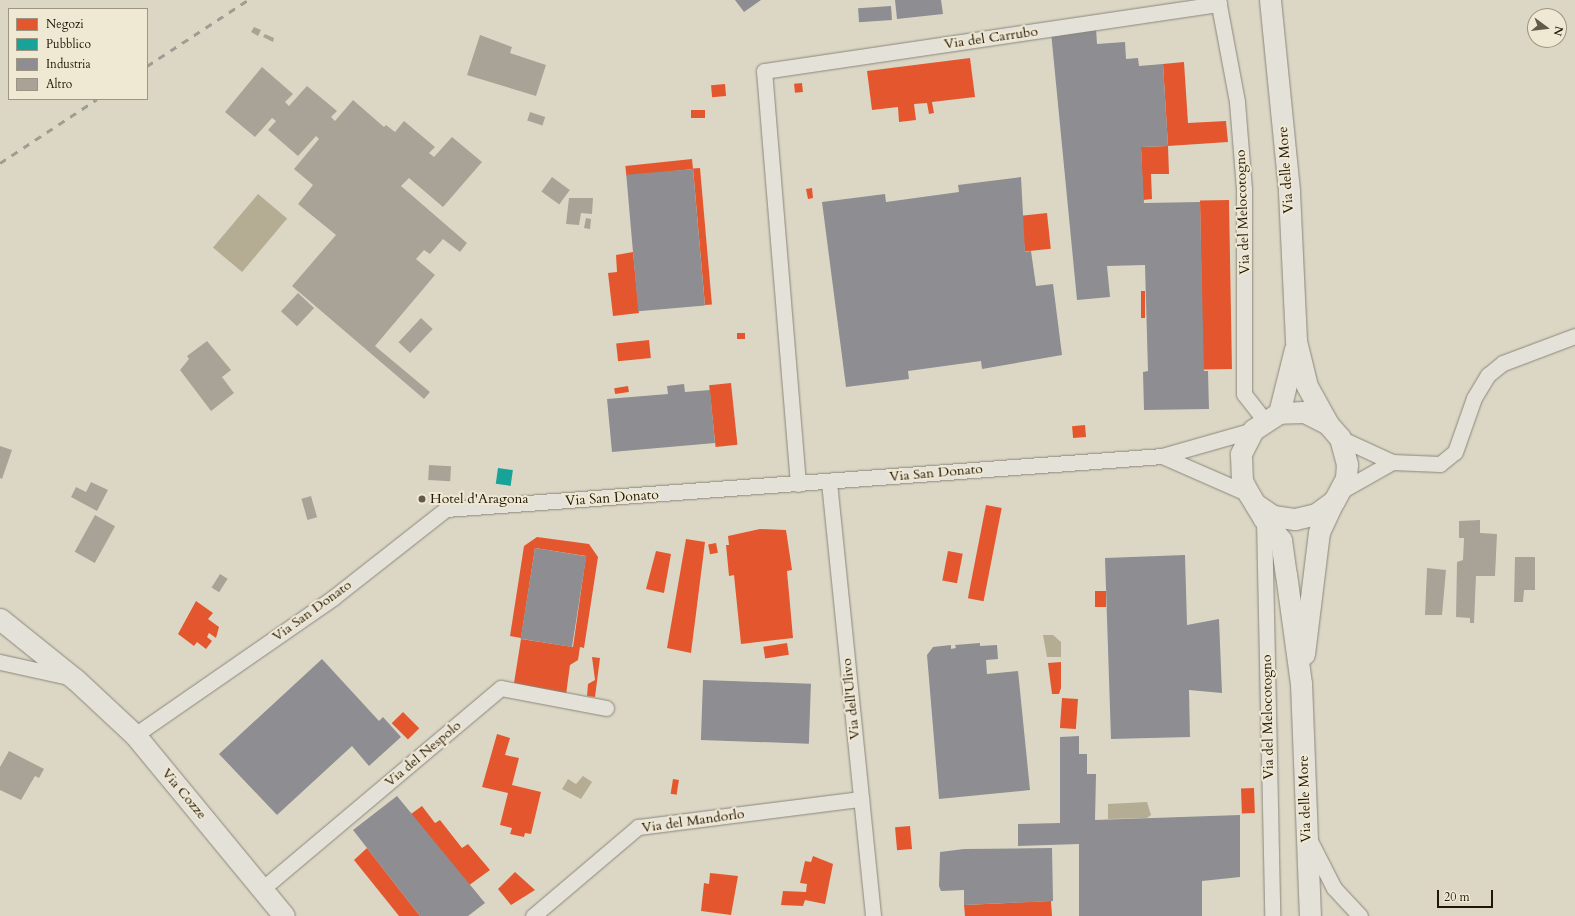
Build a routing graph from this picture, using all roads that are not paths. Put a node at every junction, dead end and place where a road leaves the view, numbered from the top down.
1 (1270, 0) edge
2 (1219, 2) edge
3 (1575, 336) edge
4 (1296, 341) junction
5 (1265, 421) junction
6 (1334, 431) junction
7 (1162, 456) junction
8 (1392, 462) junction
9 (829, 482) junction
10 (798, 484) junction
11 (1337, 496) junction
12 (1256, 506) junction
13 (0, 619) edge
14 (0, 662) edge
15 (76, 680) junction
16 (1301, 683) junction
17 (606, 708) dead end
18 (135, 735) junction
19 (861, 799) junction
20 (1307, 834) junction
21 (262, 889) junction
22 (284, 916) edge
23 (533, 916) edge
24 (873, 916) edge
25 (1272, 916) edge
26 (1310, 916) edge
27 (1360, 916) edge

1 - 4 main road, Via delle More
2 - 5 street, Via del Melocotogno
2 - 10 street, Via del Carrubo
3 - 8 street
4 - 5 main road
4 - 6 main road
5 - 6 main road
5 - 7 street, Via San Donato
5 - 12 main road
6 - 8 street
6 - 11 main road
7 - 9 street, Via San Donato
7 - 12 street
8 - 11 street
9 - 10 street, Via San Donato
9 - 19 street, Via dell'Ulivo
10 - 18 street, Via San Donato
11 - 12 main road
11 - 16 main road
12 - 16 main road
12 - 25 street, Via del Melocotogno
13 - 15 main road, Via Cozze
14 - 15 street
15 - 18 main road, Via Cozze
16 - 20 main road, Via delle More
17 - 21 street, Via del Nespolo
18 - 21 main road, Via Cozze
19 - 23 street, Via del Mandorlo
19 - 24 street, Via dell'Ulivo
20 - 26 main road, Via delle More
20 - 27 street
21 - 22 main road, Via Cozze

